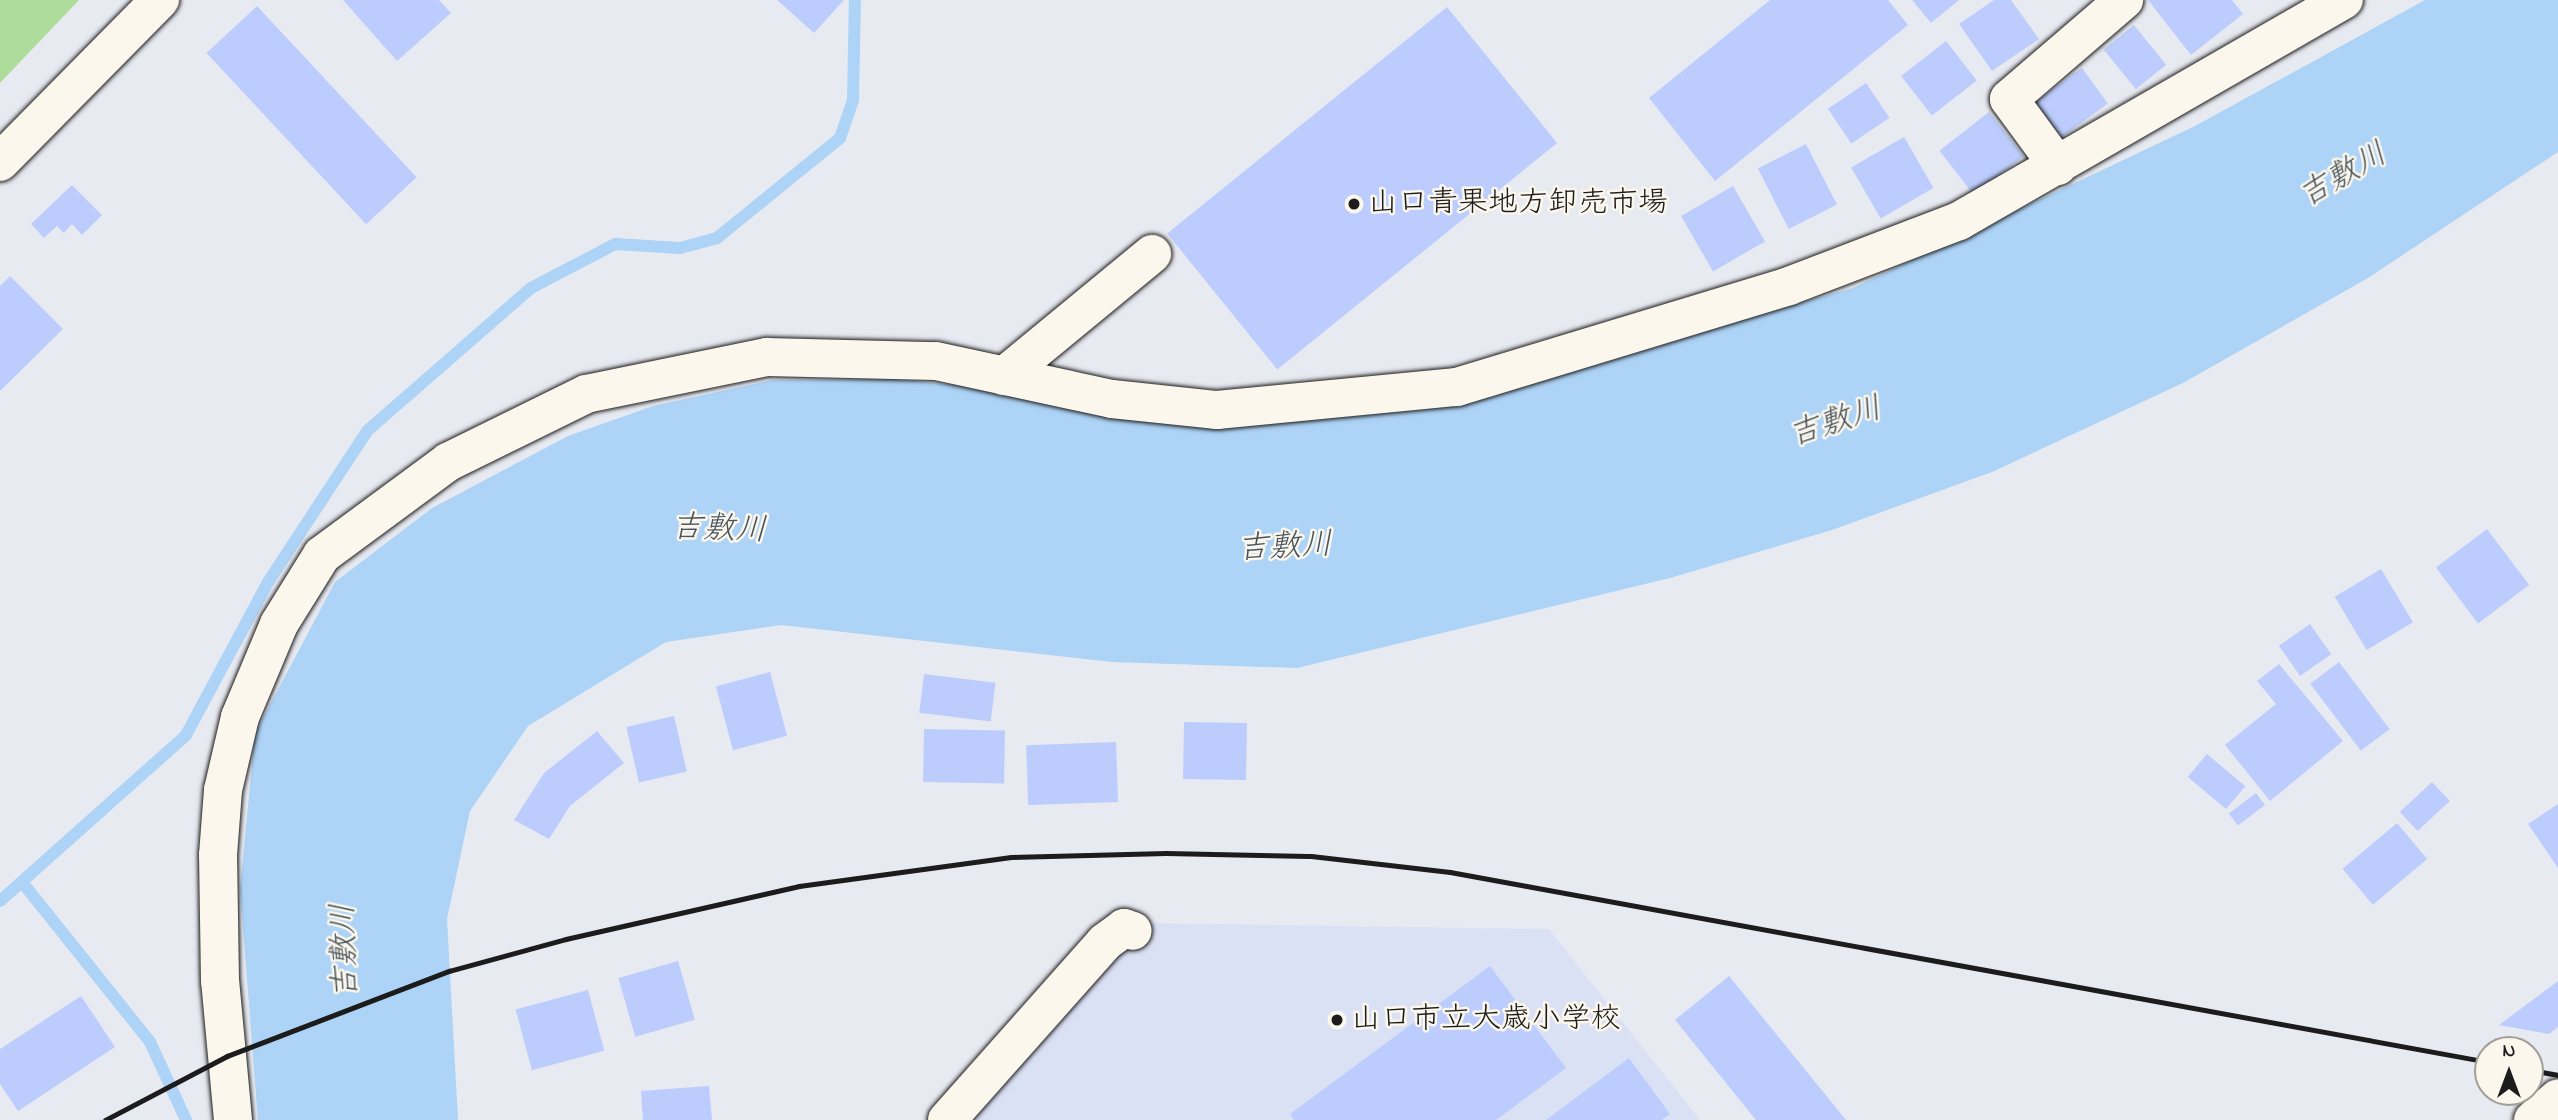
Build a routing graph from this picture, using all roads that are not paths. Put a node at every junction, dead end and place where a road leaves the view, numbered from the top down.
1 (160, 0) edge
2 (2123, 0) edge
3 (2344, 0) edge
4 (0, 162) edge
5 (2058, 166) junction
6 (1152, 254) dead end
7 (1004, 376) junction
8 (1133, 931) dead end
9 (2558, 1098) edge
10 (233, 1120) edge
11 (947, 1120) edge
12 (2533, 1120) edge

1 - 4 street
2 - 5 street
3 - 5 street
5 - 7 street
6 - 7 street
7 - 10 street
8 - 11 street
9 - 12 street

